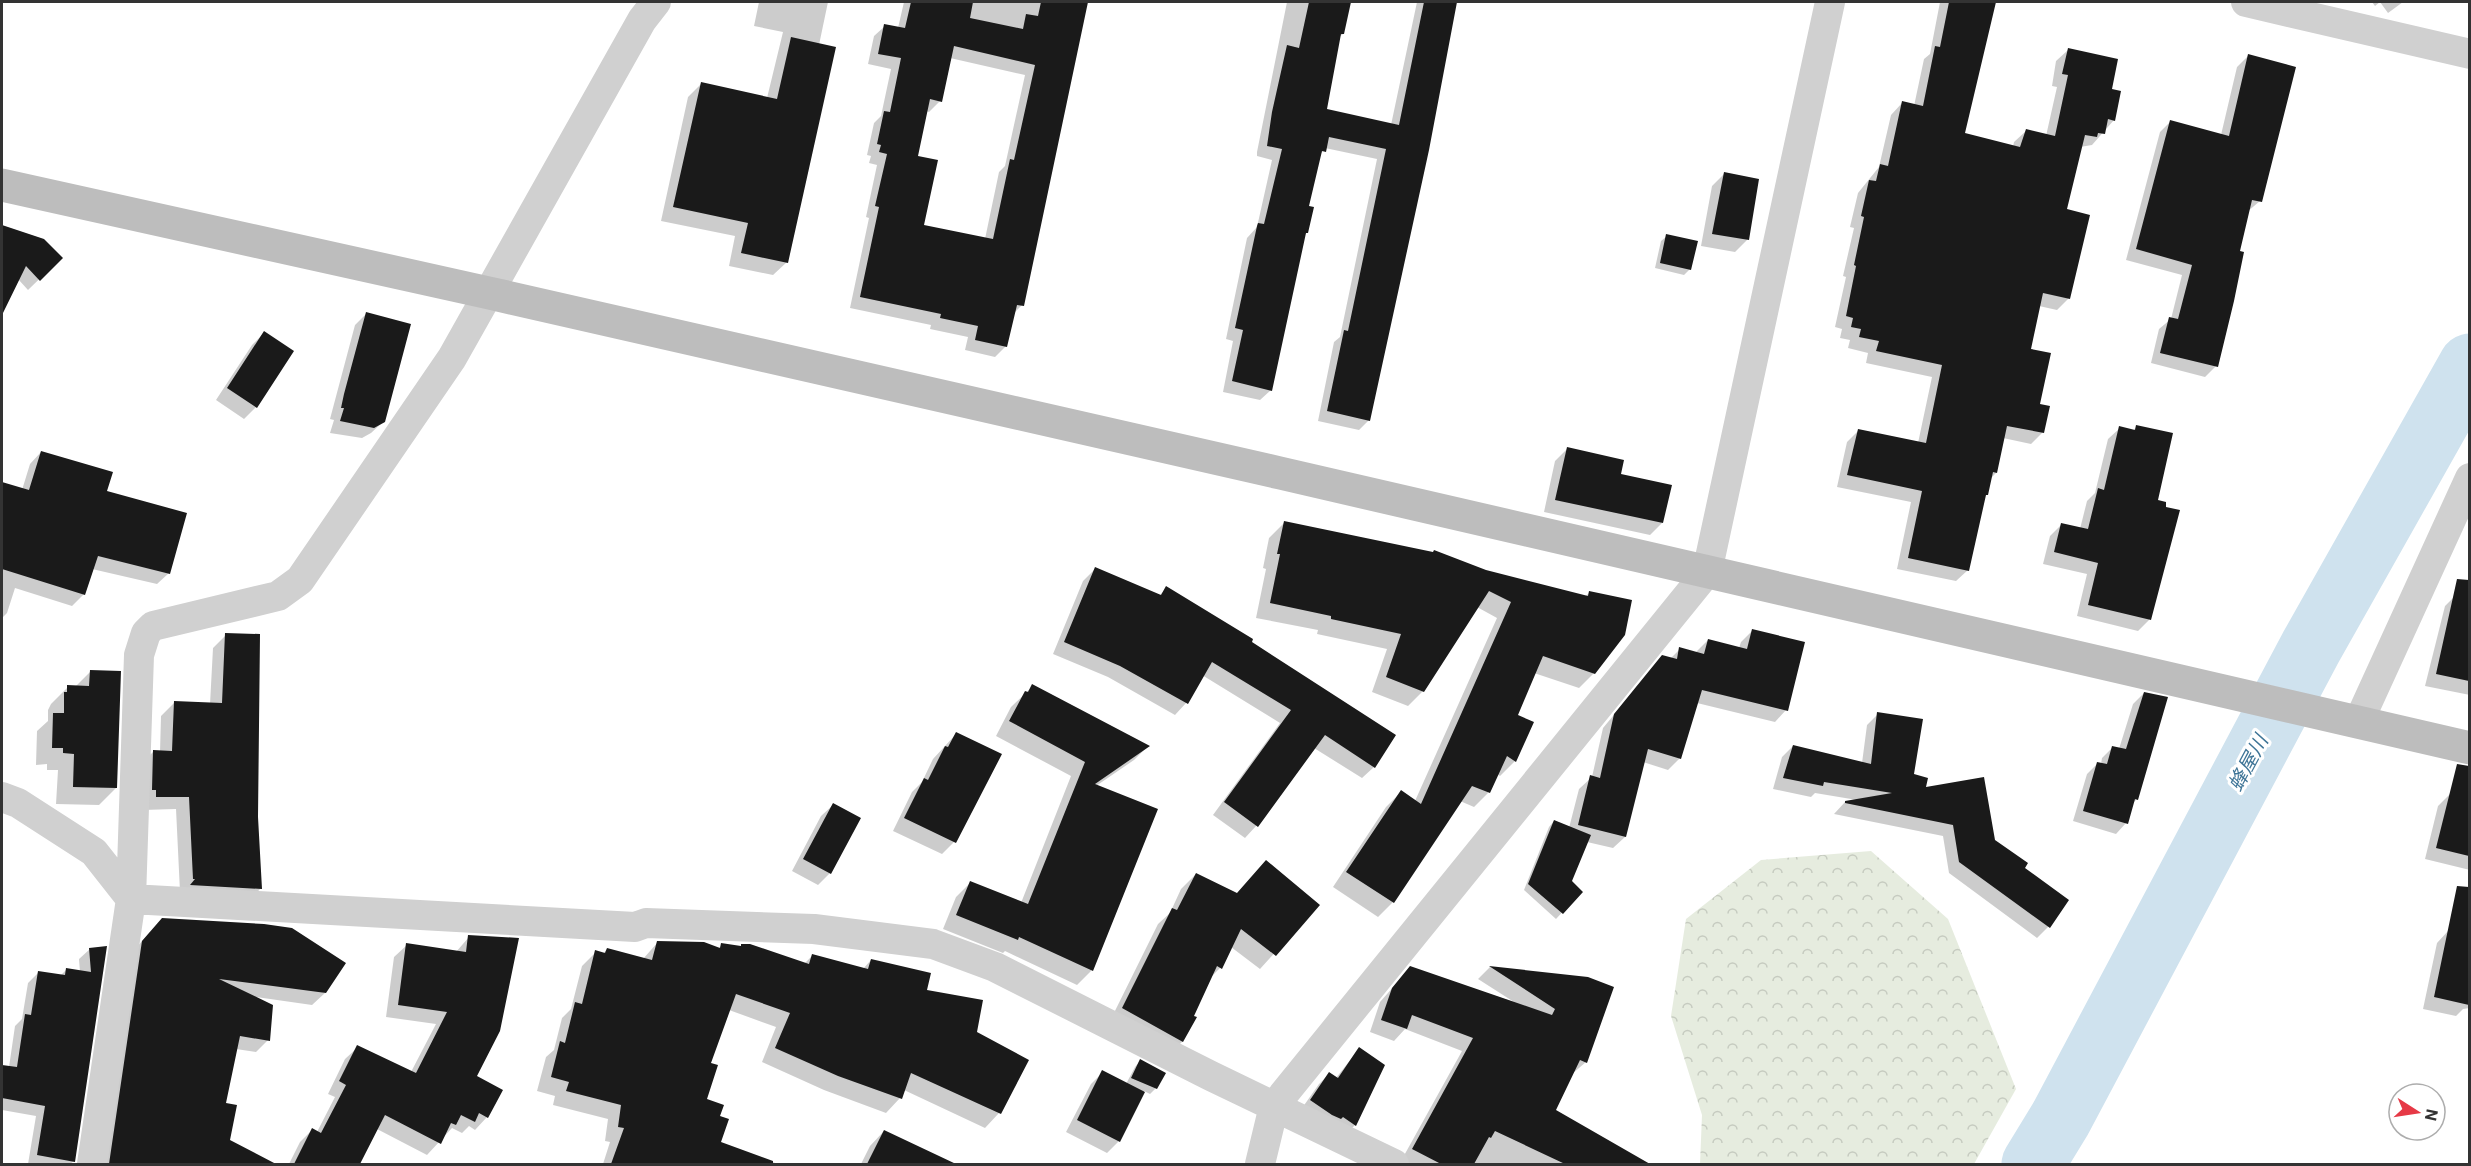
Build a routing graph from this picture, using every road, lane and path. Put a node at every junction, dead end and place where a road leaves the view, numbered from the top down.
1 (656, 2) edge
2 (1830, 2) edge
3 (2246, 2) edge
4 (2469, 54) edge
5 (2, 185) edge
6 (489, 293) junction
7 (2469, 478) edge
8 (1707, 572) junction
9 (2346, 720) junction
10 (2469, 748) edge
11 (2, 797) edge
12 (131, 899) junction
13 (1274, 1106) junction
14 (92, 1164) edge
15 (1260, 1164) edge
16 (1394, 1164) edge

1 - 6 street
2 - 8 street
3 - 4 street
5 - 6 street
6 - 8 street
6 - 12 street
7 - 9 street
8 - 9 street
8 - 13 street
9 - 10 street
11 - 12 street
12 - 13 street
12 - 14 street
13 - 15 street
13 - 16 street

